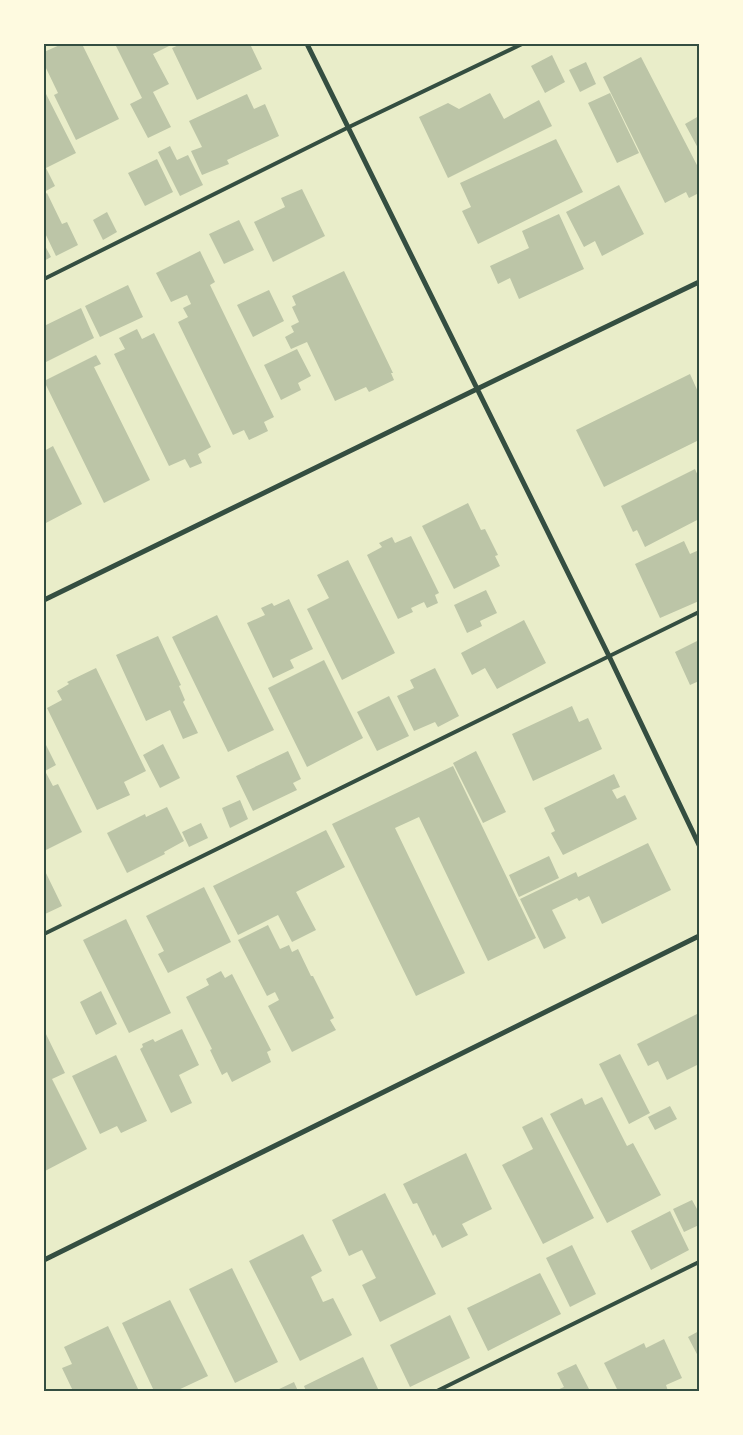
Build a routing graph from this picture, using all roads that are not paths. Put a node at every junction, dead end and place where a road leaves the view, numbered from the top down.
1 (307, 44) edge
2 (522, 44) edge
3 (349, 128) junction
4 (44, 279) edge
5 (699, 282) edge
6 (477, 389) junction
7 (44, 600) edge
8 (699, 612) edge
9 (609, 656) junction
10 (699, 845) edge
11 (44, 934) edge
12 (699, 936) edge
13 (44, 1260) edge
14 (699, 1262) edge
15 (437, 1391) edge

1 - 3 street
2 - 3 lane
3 - 4 lane
3 - 6 street
5 - 6 street
6 - 7 street
6 - 9 street
8 - 9 lane
9 - 10 street
9 - 11 lane
12 - 13 street
14 - 15 lane

